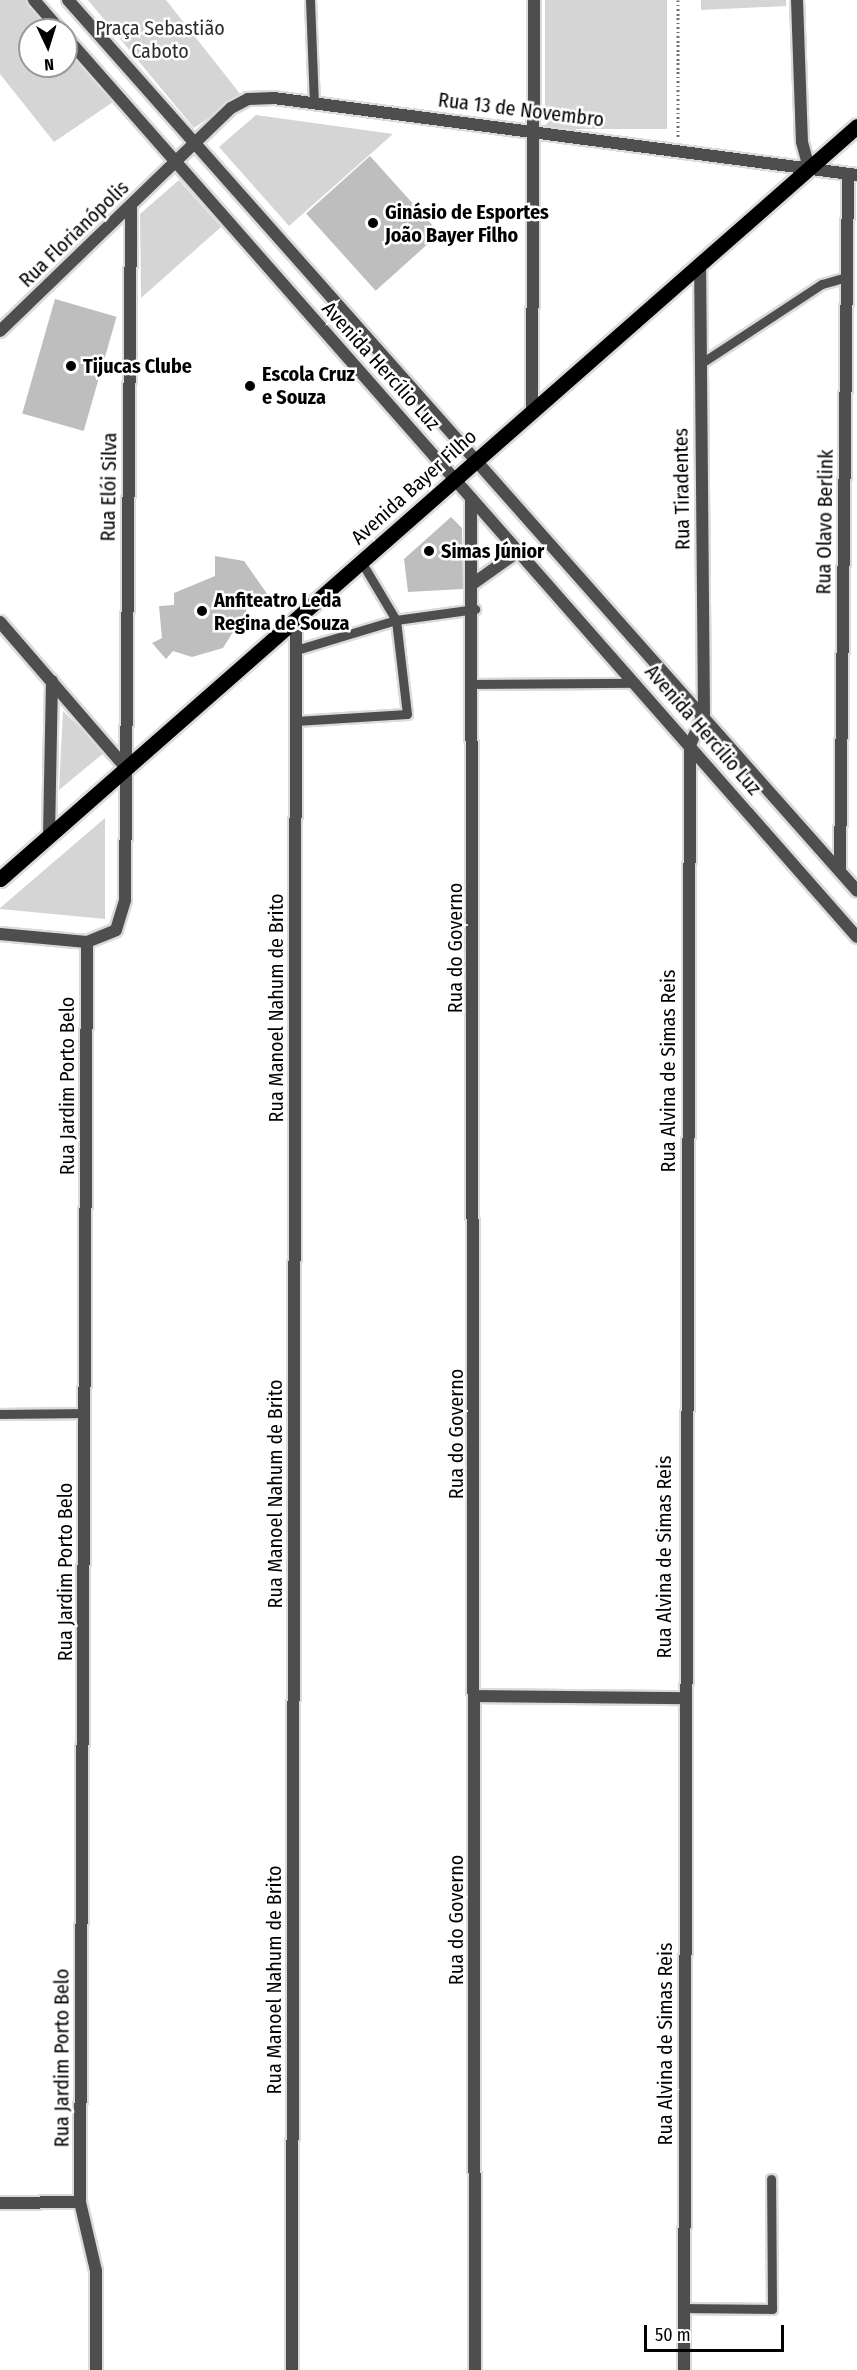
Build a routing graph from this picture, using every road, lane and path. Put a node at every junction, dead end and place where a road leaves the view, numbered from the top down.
1 (34, 0) edge
2 (68, 0) edge
3 (310, 0) edge
4 (534, 0) edge
5 (678, 0) edge
6 (797, 0) edge
7 (50, 18) edge
8 (78, 51) edge
9 (314, 103) junction
10 (857, 126) edge
11 (534, 132) junction
12 (195, 143) junction
13 (678, 151) junction
14 (174, 164) junction
15 (809, 168) junction
16 (853, 174) edge
17 (131, 206) junction
18 (700, 263) junction
19 (847, 277) junction
20 (0, 331) edge
21 (700, 364) junction
22 (532, 408) junction
23 (473, 462) junction
24 (454, 479) junction
25 (471, 498) junction
26 (519, 550) junction
27 (362, 563) junction
28 (474, 583) junction
29 (475, 609) junction
30 (296, 619) junction
31 (396, 620) junction
32 (0, 622) edge
33 (296, 650) junction
34 (52, 681) junction
35 (635, 683) junction
36 (475, 684) junction
37 (704, 714) junction
38 (296, 721) junction
39 (690, 745) junction
40 (126, 768) junction
41 (49, 836) junction
42 (840, 872) junction
43 (0, 879) edge
44 (857, 891) edge
45 (0, 933) edge
46 (857, 937) edge
47 (87, 942) junction
48 (86, 1413) junction
49 (0, 1414) edge
50 (476, 1696) junction
51 (683, 1698) junction
52 (771, 2179) dead end
53 (80, 2202) junction
54 (0, 2203) edge
55 (686, 2308) junction
56 (96, 2370) edge
57 (292, 2370) edge
58 (475, 2370) edge
59 (684, 2370) edge

1 - 7 street
2 - 12 street, Avenida Hercílio Luz
3 - 9 lane
4 - 11 street
5 - 13 path
6 - 15 street
8 - 14 street, Avenida Hercílio Luz
9 - 11 street, Rua 13 de Novembro
9 - 12 street, Rua 13 de Novembro
10 - 15 main road, Avenida Bayer Filho
11 - 13 street, Rua 13 de Novembro
11 - 22 street
12 - 14 street, Rua Florianópolis
12 - 23 street, Avenida Hercílio Luz
13 - 15 street, Rua 13 de Novembro
14 - 17 street, Rua Florianópolis
14 - 24 street, Avenida Hercílio Luz
15 - 16 street, Rua 13 de Novembro
15 - 18 main road, Avenida Bayer Filho
16 - 19 street, Rua Olavo Berlink
17 - 20 street, Rua Florianópolis
17 - 40 street, Rua Elói Silva
18 - 21 street, Rua Tiradentes
18 - 22 main road, Avenida Bayer Filho
19 - 21 lane
19 - 42 street, Rua Olavo Berlink
21 - 37 street, Rua Tiradentes
22 - 23 main road, Avenida Bayer Filho
23 - 24 main road, Avenida Bayer Filho
23 - 37 street, Avenida Hercílio Luz
24 - 25 street, Avenida Hercílio Luz
24 - 27 main road, Avenida Bayer Filho
25 - 26 street, Avenida Hercílio Luz
25 - 28 street, Rua do Governo
26 - 28 street
26 - 35 street, Avenida Hercílio Luz
27 - 30 main road, Avenida Bayer Filho
27 - 31 lane
28 - 29 street, Rua do Governo
29 - 31 lane
29 - 36 street, Rua do Governo
30 - 33 street, Rua Manoel Nahum de Brito
30 - 40 main road, Avenida Bayer Filho
31 - 33 lane
31 - 38 lane
32 - 34 street
33 - 38 street, Rua Manoel Nahum de Brito
34 - 40 street
34 - 41 street
35 - 36 lane
35 - 39 street, Avenida Hercílio Luz
36 - 50 street, Rua do Governo
37 - 39 street
37 - 42 street, Avenida Hercílio Luz
38 - 57 street, Rua Manoel Nahum de Brito
39 - 46 street, Avenida Hercílio Luz
39 - 51 street, Rua Alvina de Simas Reis
40 - 41 main road, Avenida Bayer Filho
40 - 47 street, Rua Elói Silva
41 - 43 main road, Avenida Bayer Filho
42 - 44 street, Avenida Hercílio Luz
45 - 47 street
47 - 48 street, Rua Jardim Porto Belo
48 - 49 lane
48 - 53 street, Rua Jardim Porto Belo
50 - 51 street
50 - 58 street, Rua do Governo
51 - 55 street, Rua Alvina de Simas Reis
52 - 55 lane
53 - 54 street
53 - 56 street, Rua Jardim Porto Belo
55 - 59 street, Rua Alvina de Simas Reis

